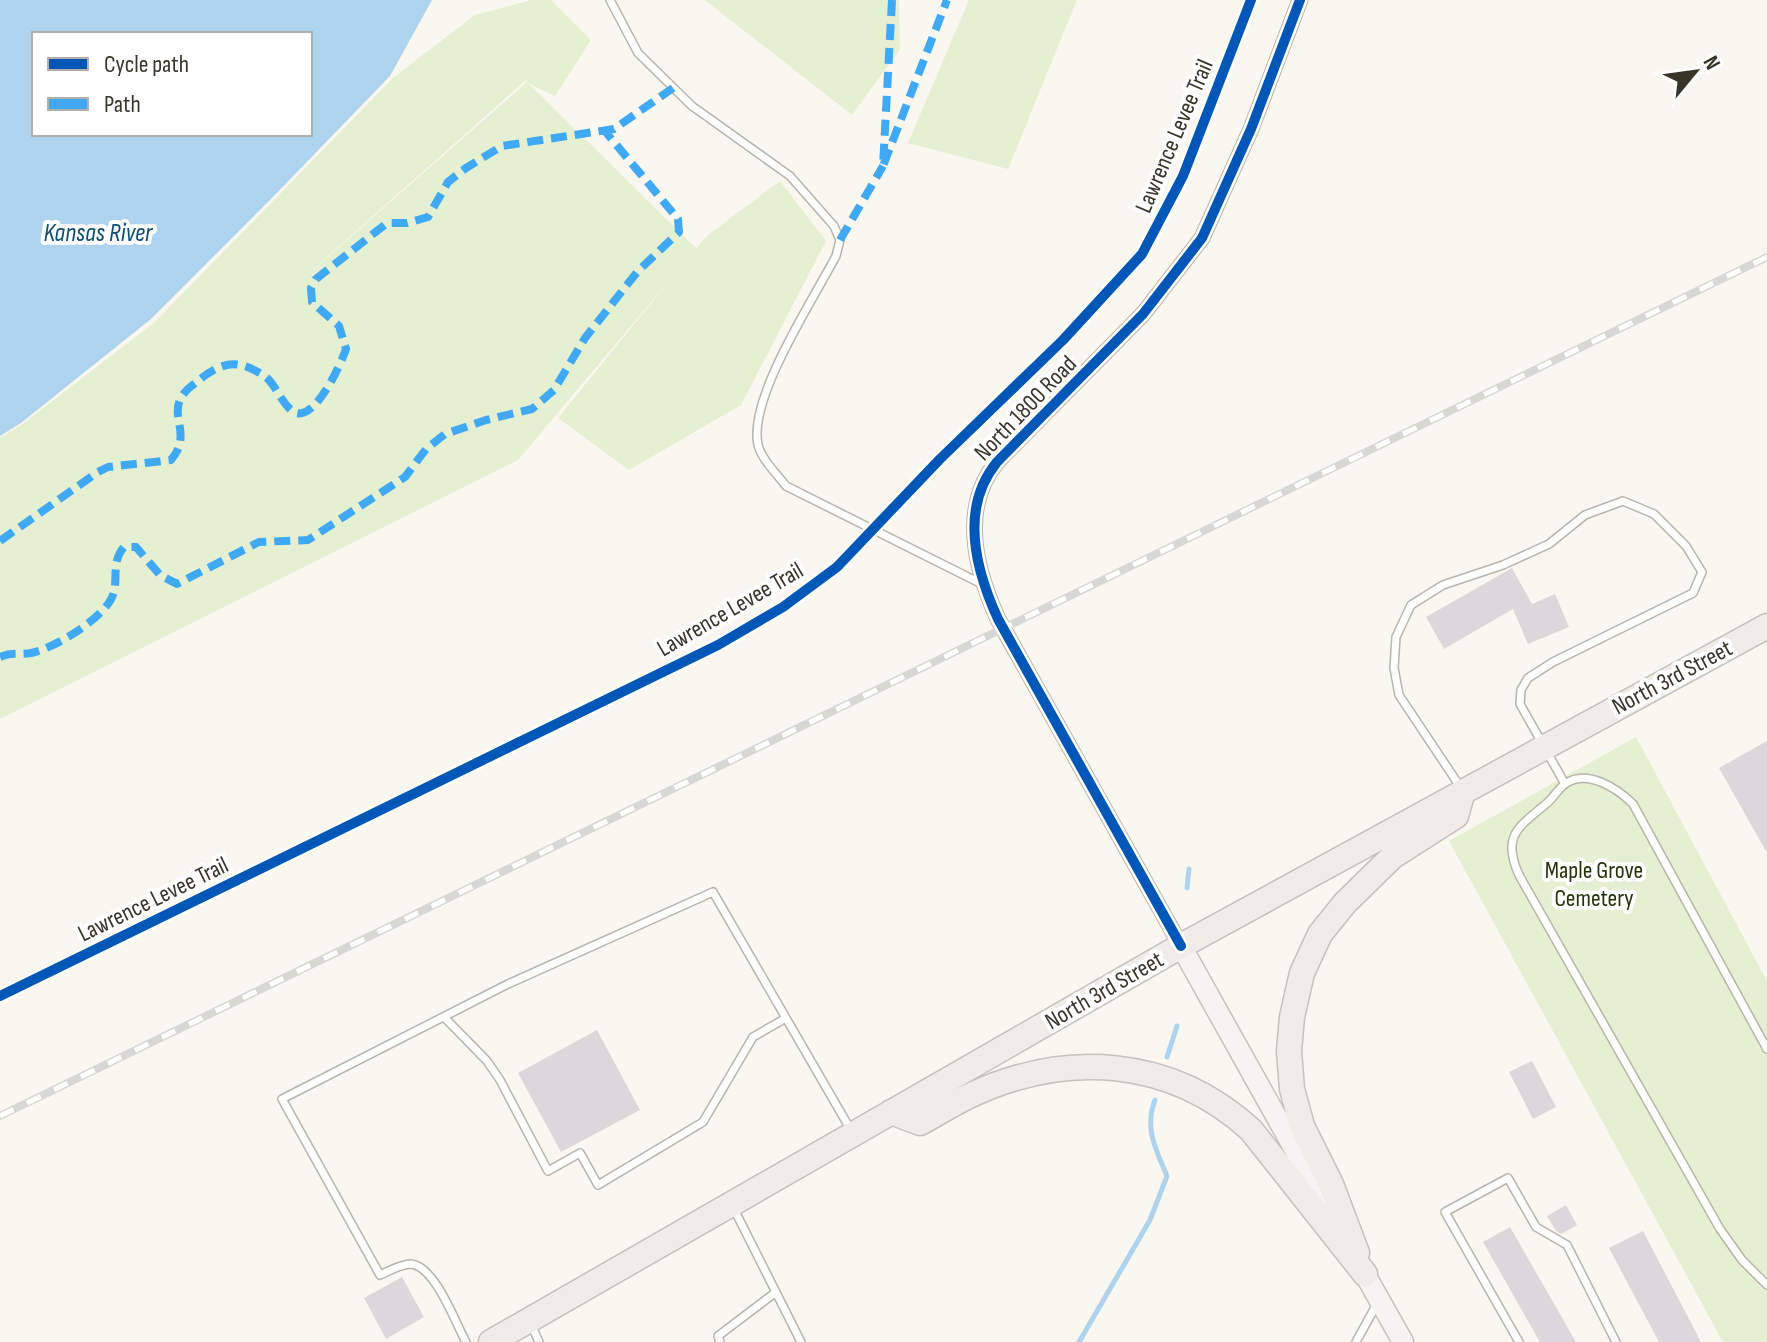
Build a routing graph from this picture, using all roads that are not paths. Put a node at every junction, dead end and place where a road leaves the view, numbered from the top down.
1 (610, 0) edge
2 (1300, 0) edge
3 (984, 585) junction
4 (1767, 626) edge
5 (1543, 747) junction
6 (1565, 784) junction
7 (1463, 791) junction
8 (1181, 946) junction
9 (444, 1017) junction
10 (786, 1018) junction
11 (1767, 1049) edge
12 (891, 1112) junction
13 (853, 1134) junction
14 (731, 1204) junction
15 (1365, 1274) junction
16 (1767, 1285) edge
17 (776, 1292) junction
18 (1380, 1300) junction
19 (534, 1331) edge
20 (1362, 1332) junction
21 (466, 1342) edge
22 (491, 1342) edge
23 (720, 1342) edge
24 (801, 1342) edge
25 (1356, 1342) edge
26 (1368, 1342) edge
27 (1403, 1342) edge
28 (1519, 1342) edge
29 (1616, 1342) edge

1 - 3 lane
2 - 3 street, North 1800 Road
3 - 8 street, North 1800 Road
4 - 5 highway, North 3rd Street
5 - 6 lane
5 - 7 highway, North 3rd Street
5 - 7 lane
6 - 11 lane
6 - 16 lane
7 - 8 highway, North 3rd Street
7 - 15 highway
8 - 12 highway, North 3rd Street
8 - 15 main road
9 - 10 lane
9 - 10 lane
9 - 21 lane
10 - 13 lane
12 - 13 highway, North 3rd Street
12 - 15 highway
13 - 14 highway, North 3rd Street
14 - 17 lane
14 - 19 highway, North 3rd Street
15 - 18 main road
17 - 23 lane
17 - 24 lane
18 - 20 lane
18 - 27 main road
19 - 22 highway, North 3rd Street
20 - 25 lane
20 - 26 lane
28 - 29 lane

